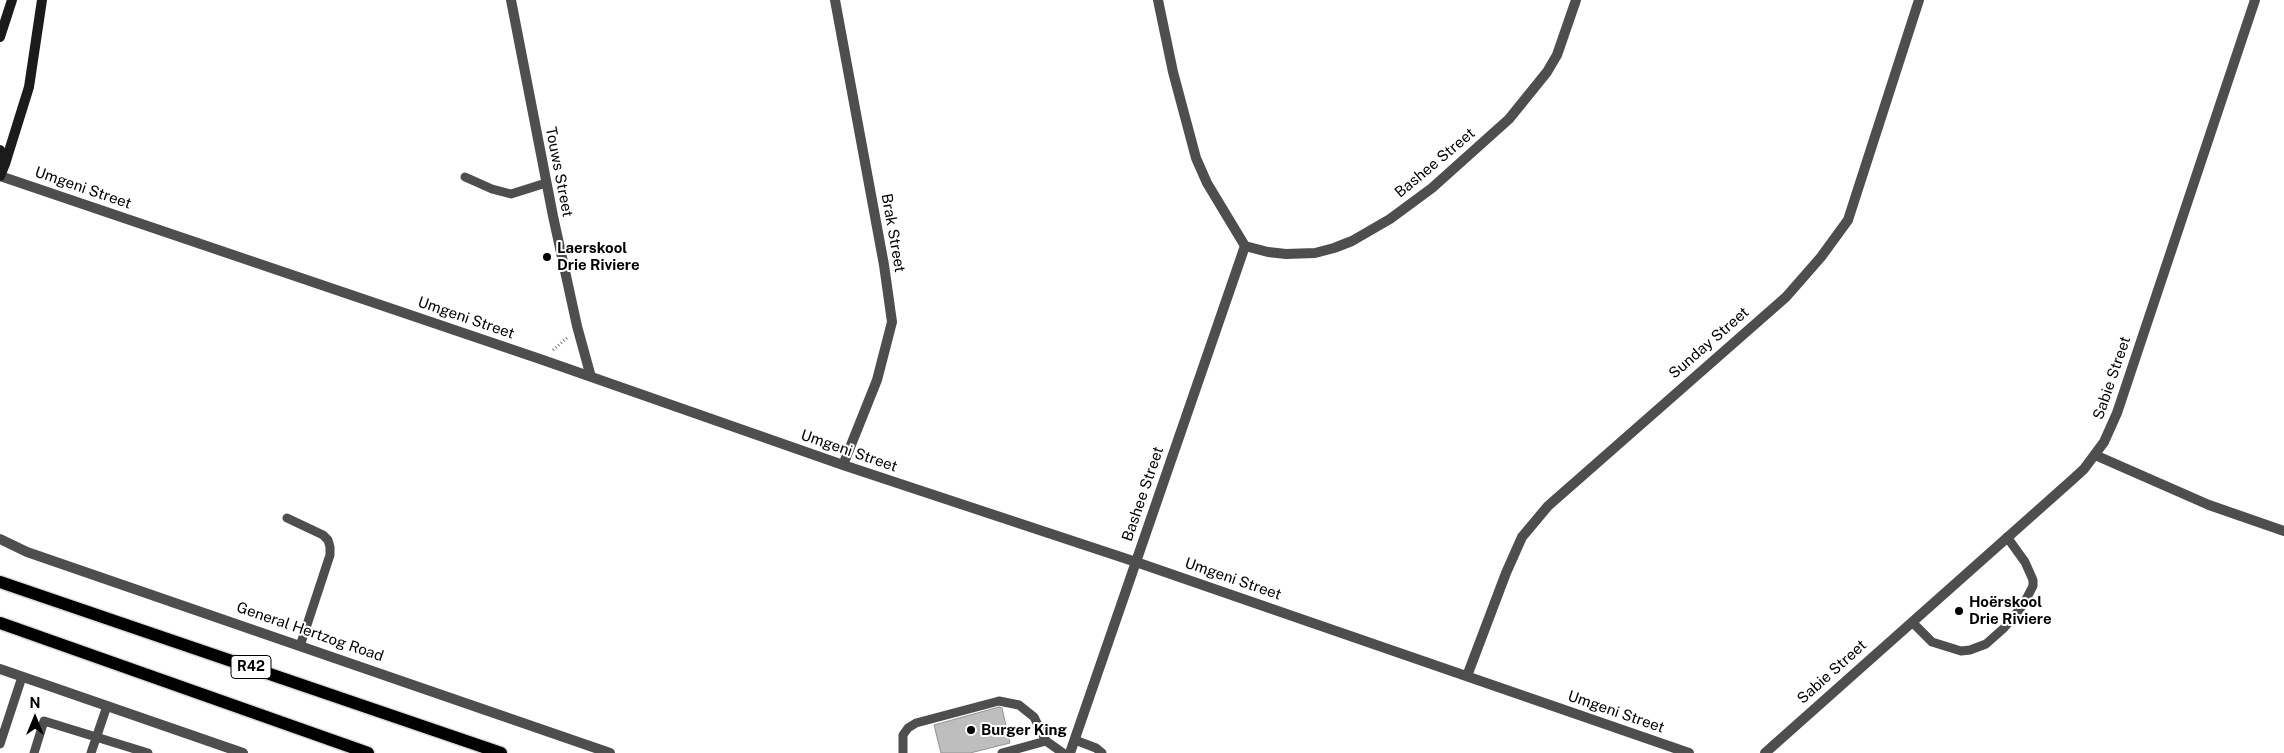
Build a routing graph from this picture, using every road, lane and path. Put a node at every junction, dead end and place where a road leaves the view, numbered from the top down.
1 (12, 0) edge
2 (42, 0) edge
3 (511, 0) edge
4 (835, 0) edge
5 (1158, 0) edge
6 (1576, 0) edge
7 (1918, 0) edge
8 (2254, 0) edge
9 (0, 37) edge
10 (0, 150) edge
11 (5, 164) junction
12 (0, 176) edge
13 (465, 177) dead end
14 (546, 183) junction
15 (1245, 246) junction
16 (577, 326) junction
17 (540, 359) junction
18 (591, 377) junction
19 (2095, 455) junction
20 (844, 466) junction
21 (287, 518) dead end
22 (2284, 531) edge
23 (2007, 537) junction
24 (0, 539) edge
25 (1136, 562) junction
26 (0, 582) edge
27 (1912, 622) junction
28 (0, 623) edge
29 (300, 646) junction
30 (0, 669) edge
31 (1467, 676) junction
32 (22, 677) junction
33 (107, 706) junction
34 (96, 737) junction
35 (1075, 740) junction
36 (1046, 741) junction
37 (0, 744) edge
38 (34, 753) edge
39 (90, 753) edge
40 (148, 753) edge
41 (243, 753) edge
42 (368, 753) edge
43 (501, 753) edge
44 (610, 753) edge
45 (903, 753) edge
46 (1002, 753) edge
47 (1063, 753) edge
48 (1070, 753) edge
49 (1102, 753) edge
50 (1689, 753) edge
51 (1764, 753) edge

1 - 9 street
2 - 11 street
3 - 14 street, Touws Street
4 - 20 street, Brak Street
5 - 15 street
6 - 15 street, Bashee Street
7 - 31 street, Sunday Street
8 - 19 street, Sabie Street
10 - 11 street
11 - 12 street
12 - 17 street, Umgeni Street
13 - 14 lane
14 - 16 street, Touws Street
15 - 25 street, Bashee Street
16 - 17 path
16 - 18 street, Touws Street
17 - 18 street, Umgeni Street
18 - 20 street, Umgeni Street
19 - 22 street
19 - 23 street, Sabie Street
20 - 25 street, Umgeni Street
21 - 29 lane
23 - 27 street, Sabie Street
23 - 27 lane
24 - 29 street, General Hertzog Road
25 - 31 street, Umgeni Street
25 - 35 street, Bashee Street
26 - 43 main road, R42
27 - 51 street, Sabie Street
28 - 42 main road
29 - 44 street, General Hertzog Road
30 - 32 street
31 - 50 street, Umgeni Street
32 - 33 street
32 - 37 lane
33 - 34 lane
33 - 41 street
34 - 38 lane
34 - 39 lane
34 - 40 lane
35 - 48 street, Bashee Street
35 - 49 lane
36 - 45 lane
36 - 46 lane
36 - 47 lane

